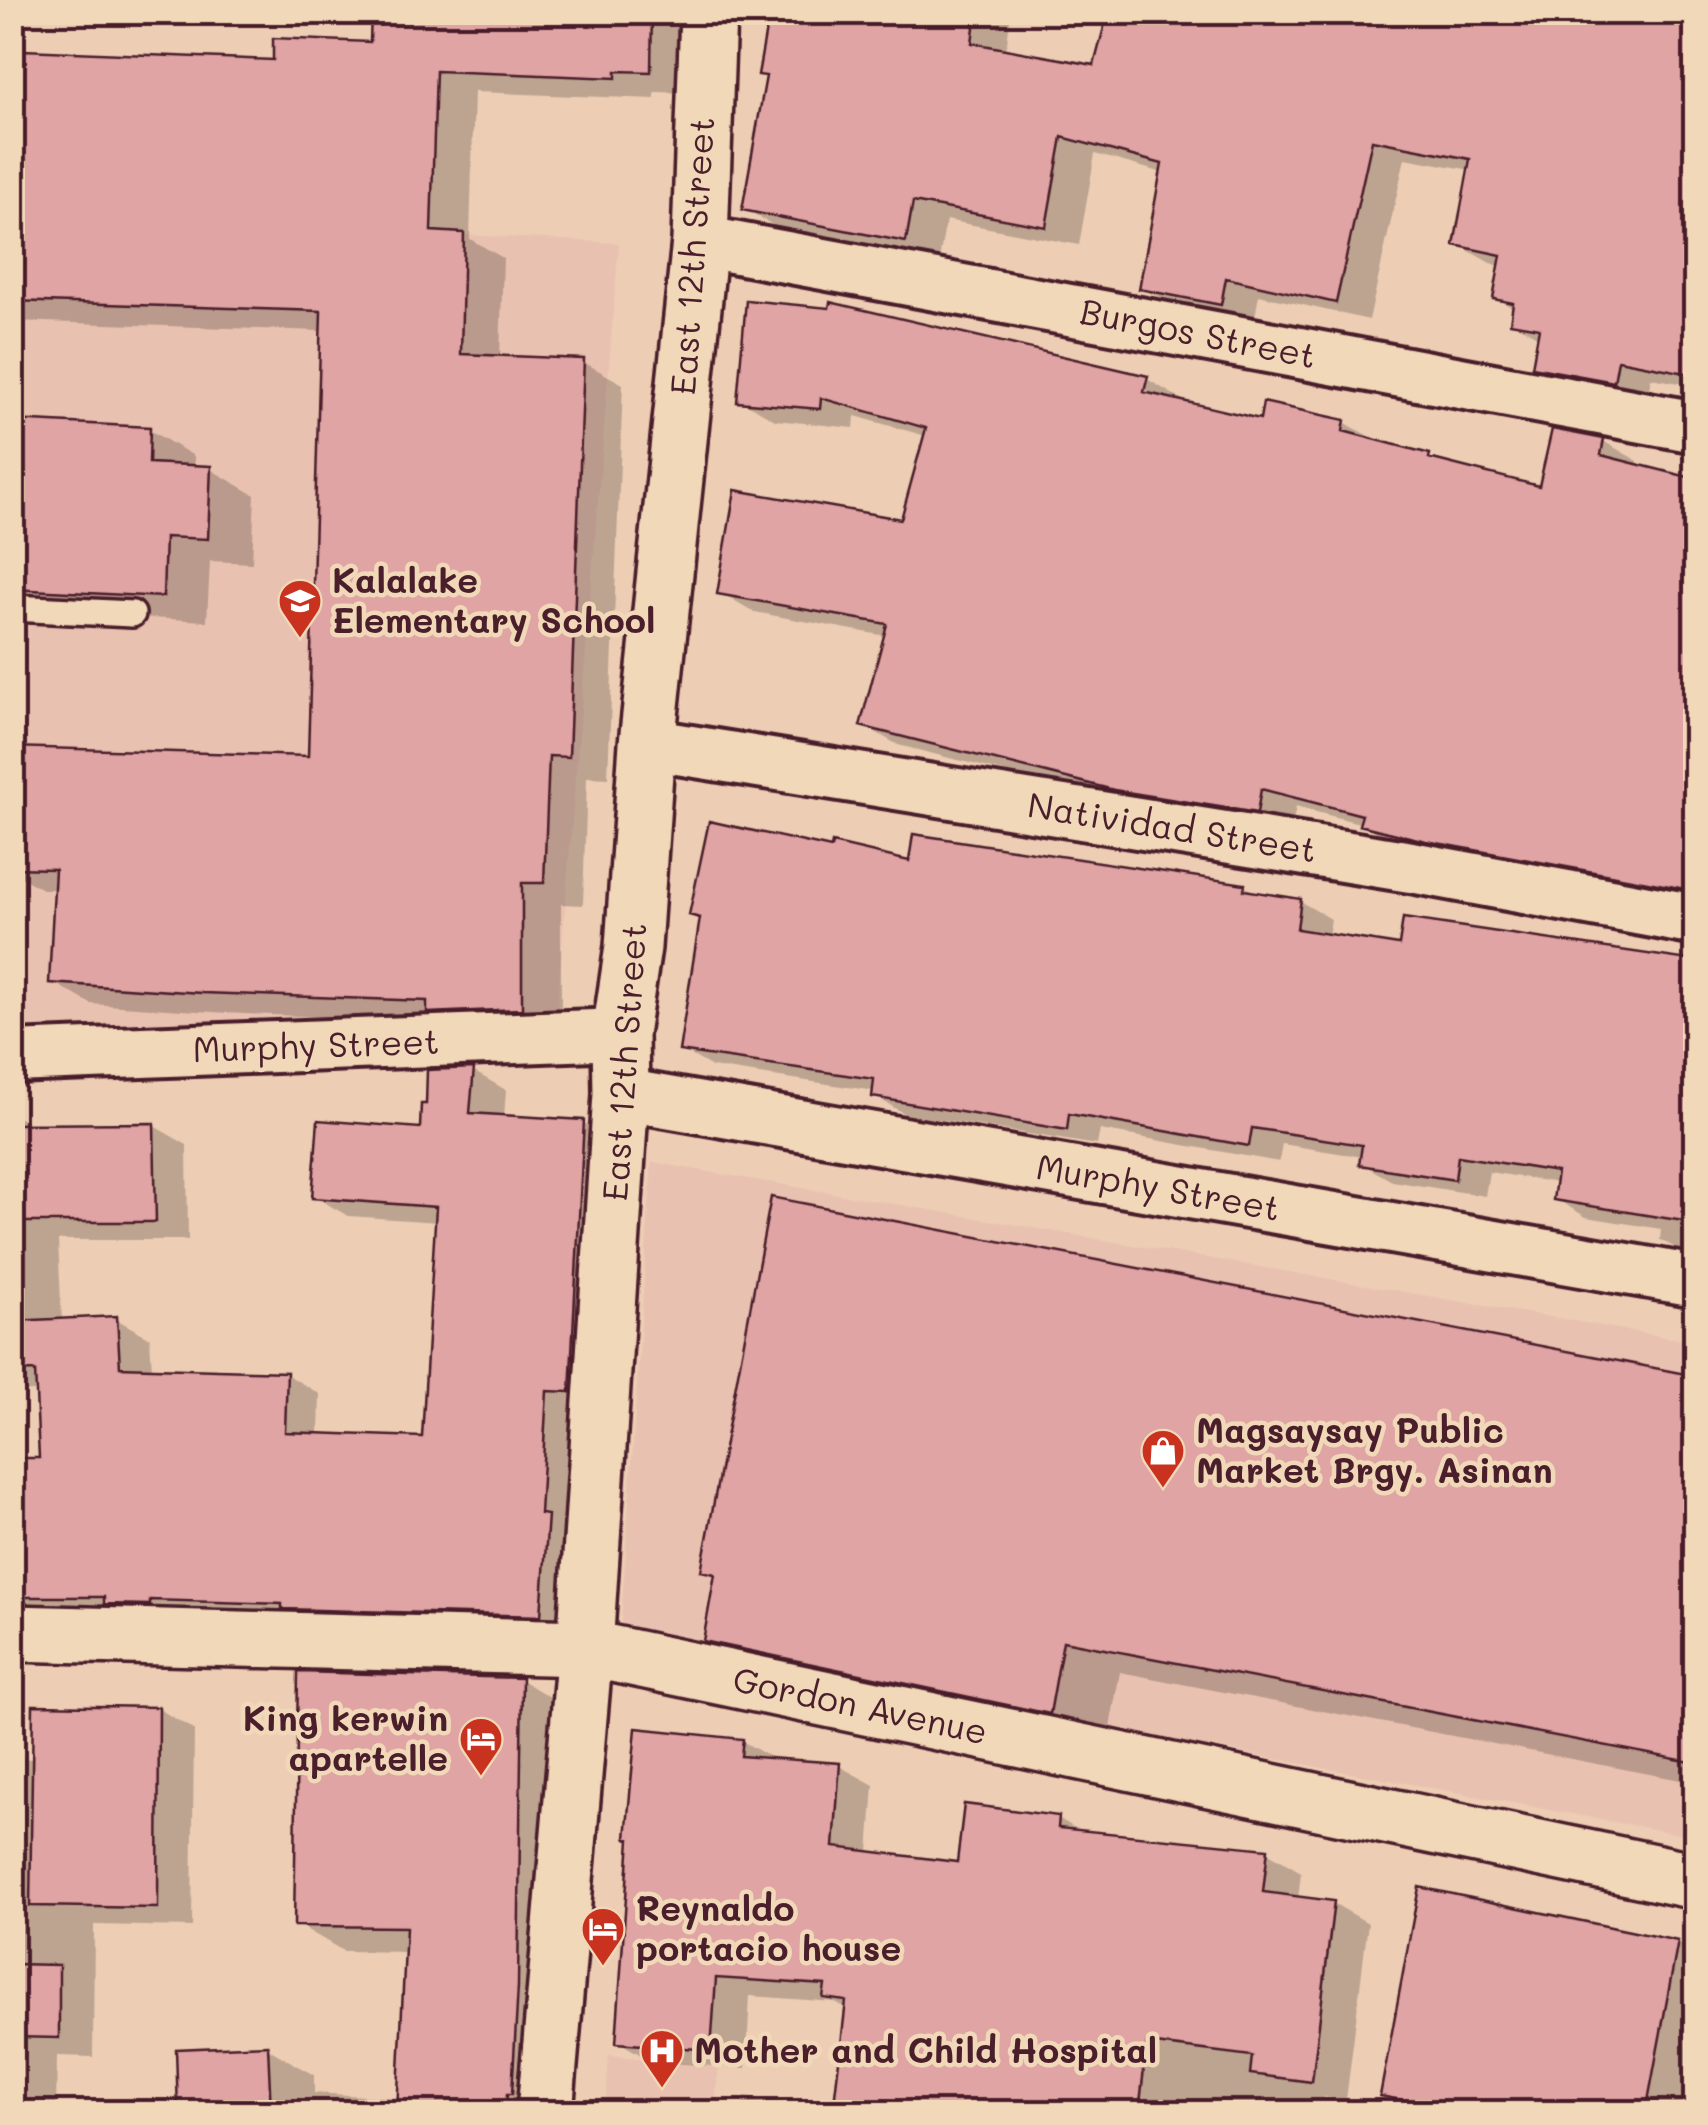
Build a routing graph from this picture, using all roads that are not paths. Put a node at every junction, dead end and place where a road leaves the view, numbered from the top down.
1 (708, 12) edge
2 (700, 240) junction
3 (1696, 427) edge
4 (12, 608) edge
5 (132, 614) dead end
6 (648, 744) junction
7 (1696, 920) edge
8 (620, 1034) junction
9 (12, 1057) edge
10 (621, 1094) junction
11 (1696, 1280) edge
12 (12, 1633) edge
13 (585, 1648) junction
14 (1696, 1881) edge
15 (545, 2112) edge

1 - 2 street, East 12th Street
2 - 3 street, Burgos Street
2 - 6 street, East 12th Street
4 - 5 lane
6 - 7 street, Natividad Street
6 - 8 street, East 12th Street
8 - 9 street, Murphy Street
8 - 10 street, East 12th Street
10 - 11 street, Murphy Street
10 - 13 street, East 12th Street
12 - 13 street, Gordon Avenue
13 - 14 street, Gordon Avenue
13 - 15 street, East 12th Street

